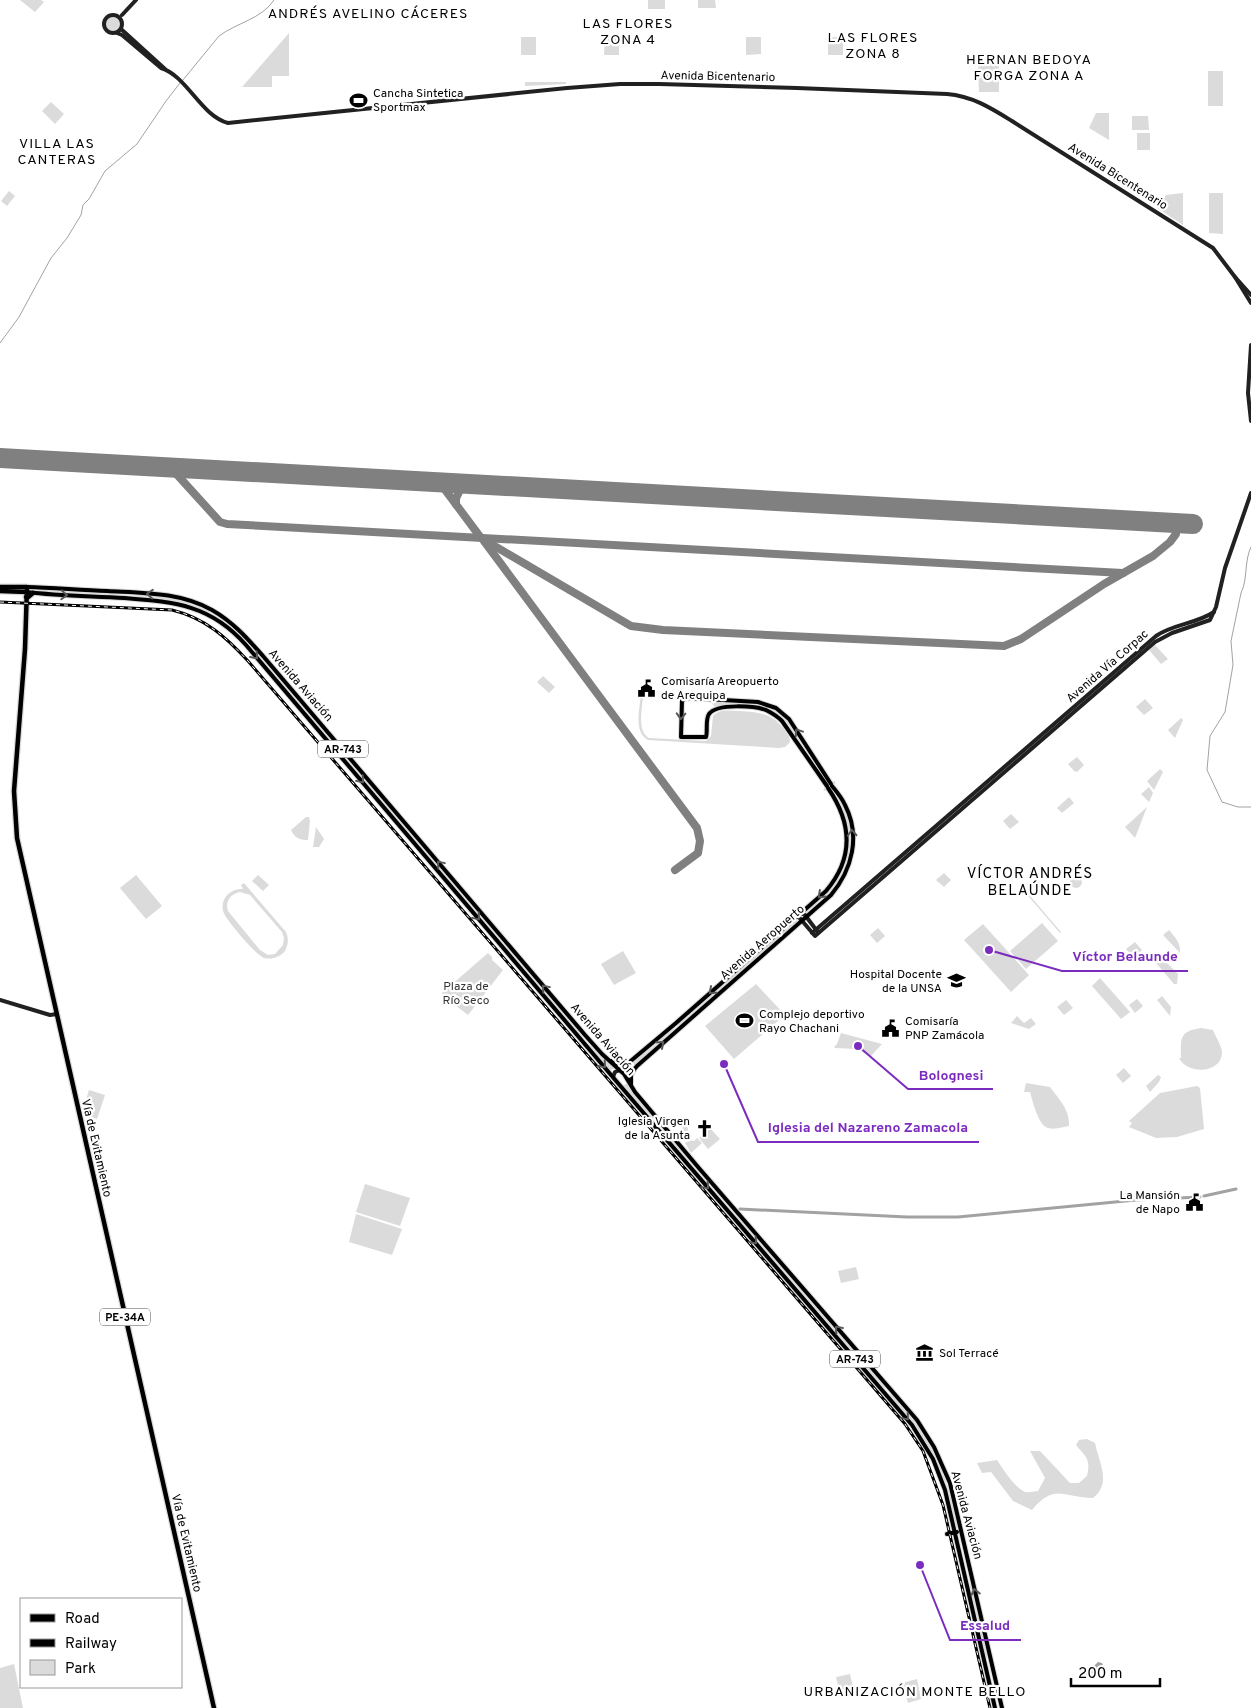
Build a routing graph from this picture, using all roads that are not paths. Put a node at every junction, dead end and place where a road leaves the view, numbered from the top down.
1 (136, 0) edge
2 (122, 15) dead end
3 (121, 29) junction
4 (117, 33) junction
5 (165, 69) junction
6 (1245, 291) junction
7 (1251, 295) edge
8 (1251, 303) edge
9 (1251, 345) edge
10 (1251, 421) edge
11 (1250, 497) edge
12 (0, 587) edge
13 (0, 591) edge
14 (27, 592) junction
15 (33, 593) joint
16 (829, 786) junction
17 (800, 915) junction
18 (804, 919) junction
19 (0, 1000) edge
20 (57, 1014) junction
21 (674, 1025) junction
22 (678, 1029) junction
23 (608, 1059) junction
24 (628, 1062) junction
25 (637, 1066) junction
26 (620, 1070) junction
27 (613, 1077) junction
28 (626, 1078) junction
29 (618, 1083) junction
30 (631, 1087) junction
31 (890, 1389) junction
32 (885, 1393) junction
33 (962, 1531) junction
34 (955, 1532) junction
35 (947, 1534) dead end
36 (991, 1659) junction
37 (985, 1660) junction
38 (214, 1708) edge
39 (996, 1708) edge
40 (1002, 1708) edge

1 - 2 main road
3 - 4 main road
3 - 4 main road
3 - 5 main road, Avenida Bicentenario
4 - 5 main road, Avenida Bicentenario
5 - 6 main road, Avenida Bicentenario
6 - 7 main road
6 - 8 main road
9 - 10 main road
11 - 18 main road, Avenida Vía Corpac
12 - 14 highway, Avenida Aviación
13 - 14 highway, Avenida Aviación
14 - 15 highway
14 - 20 highway, Vía de Evitamiento / PE-34A
23 -> 14 main road, Avenida Aviación / AR-743
15 -> 27 main road, Avenida Aviación / AR-743
16 -> 16 main road, Avenida Aeropuerto
16 -> 17 main road, Avenida Aeropuerto
18 -> 16 main road, Avenida Aeropuerto
17 - 18 main road
17 -> 21 main road, Avenida Aeropuerto
18 - 22 main road, Avenida Aeropuerto
19 - 20 main road
20 - 38 highway, Vía de Evitamiento / PE-34A
21 - 22 main road
21 - 24 main road, Avenida Aeropuerto
25 -> 22 main road, Avenida Aeropuerto
23 - 24 main road
23 - 26 main road, Avenida Aviación / AR-743
24 - 26 main road, Avenida Aeropuerto
25 - 28 main road, Avenida Aeropuerto
25 - 30 main road
26 - 27 main road, Avenida Aeropuerto
26 - 28 main road, Avenida Aviación / AR-743
27 - 29 main road, Avenida Aviación / AR-743
28 - 29 main road, Avenida Aeropuerto
28 - 30 main road, Avenida Aviación / AR-743
29 -> 32 main road, Avenida Aviación / AR-743
31 -> 30 main road, Avenida Aviación / AR-743
31 - 32 main road
31 - 33 main road, Avenida Aviación / AR-743
32 -> 34 main road, Avenida Aviación / AR-743
33 - 34 main road
36 -> 33 main road, Avenida Aviación / AR-743
34 - 35 main road
34 - 37 main road, Avenida Aviación / AR-743
36 - 37 main road
36 - 40 main road, Avenida Aviación / AR-743
37 - 39 main road, Avenida Aviación / AR-743

